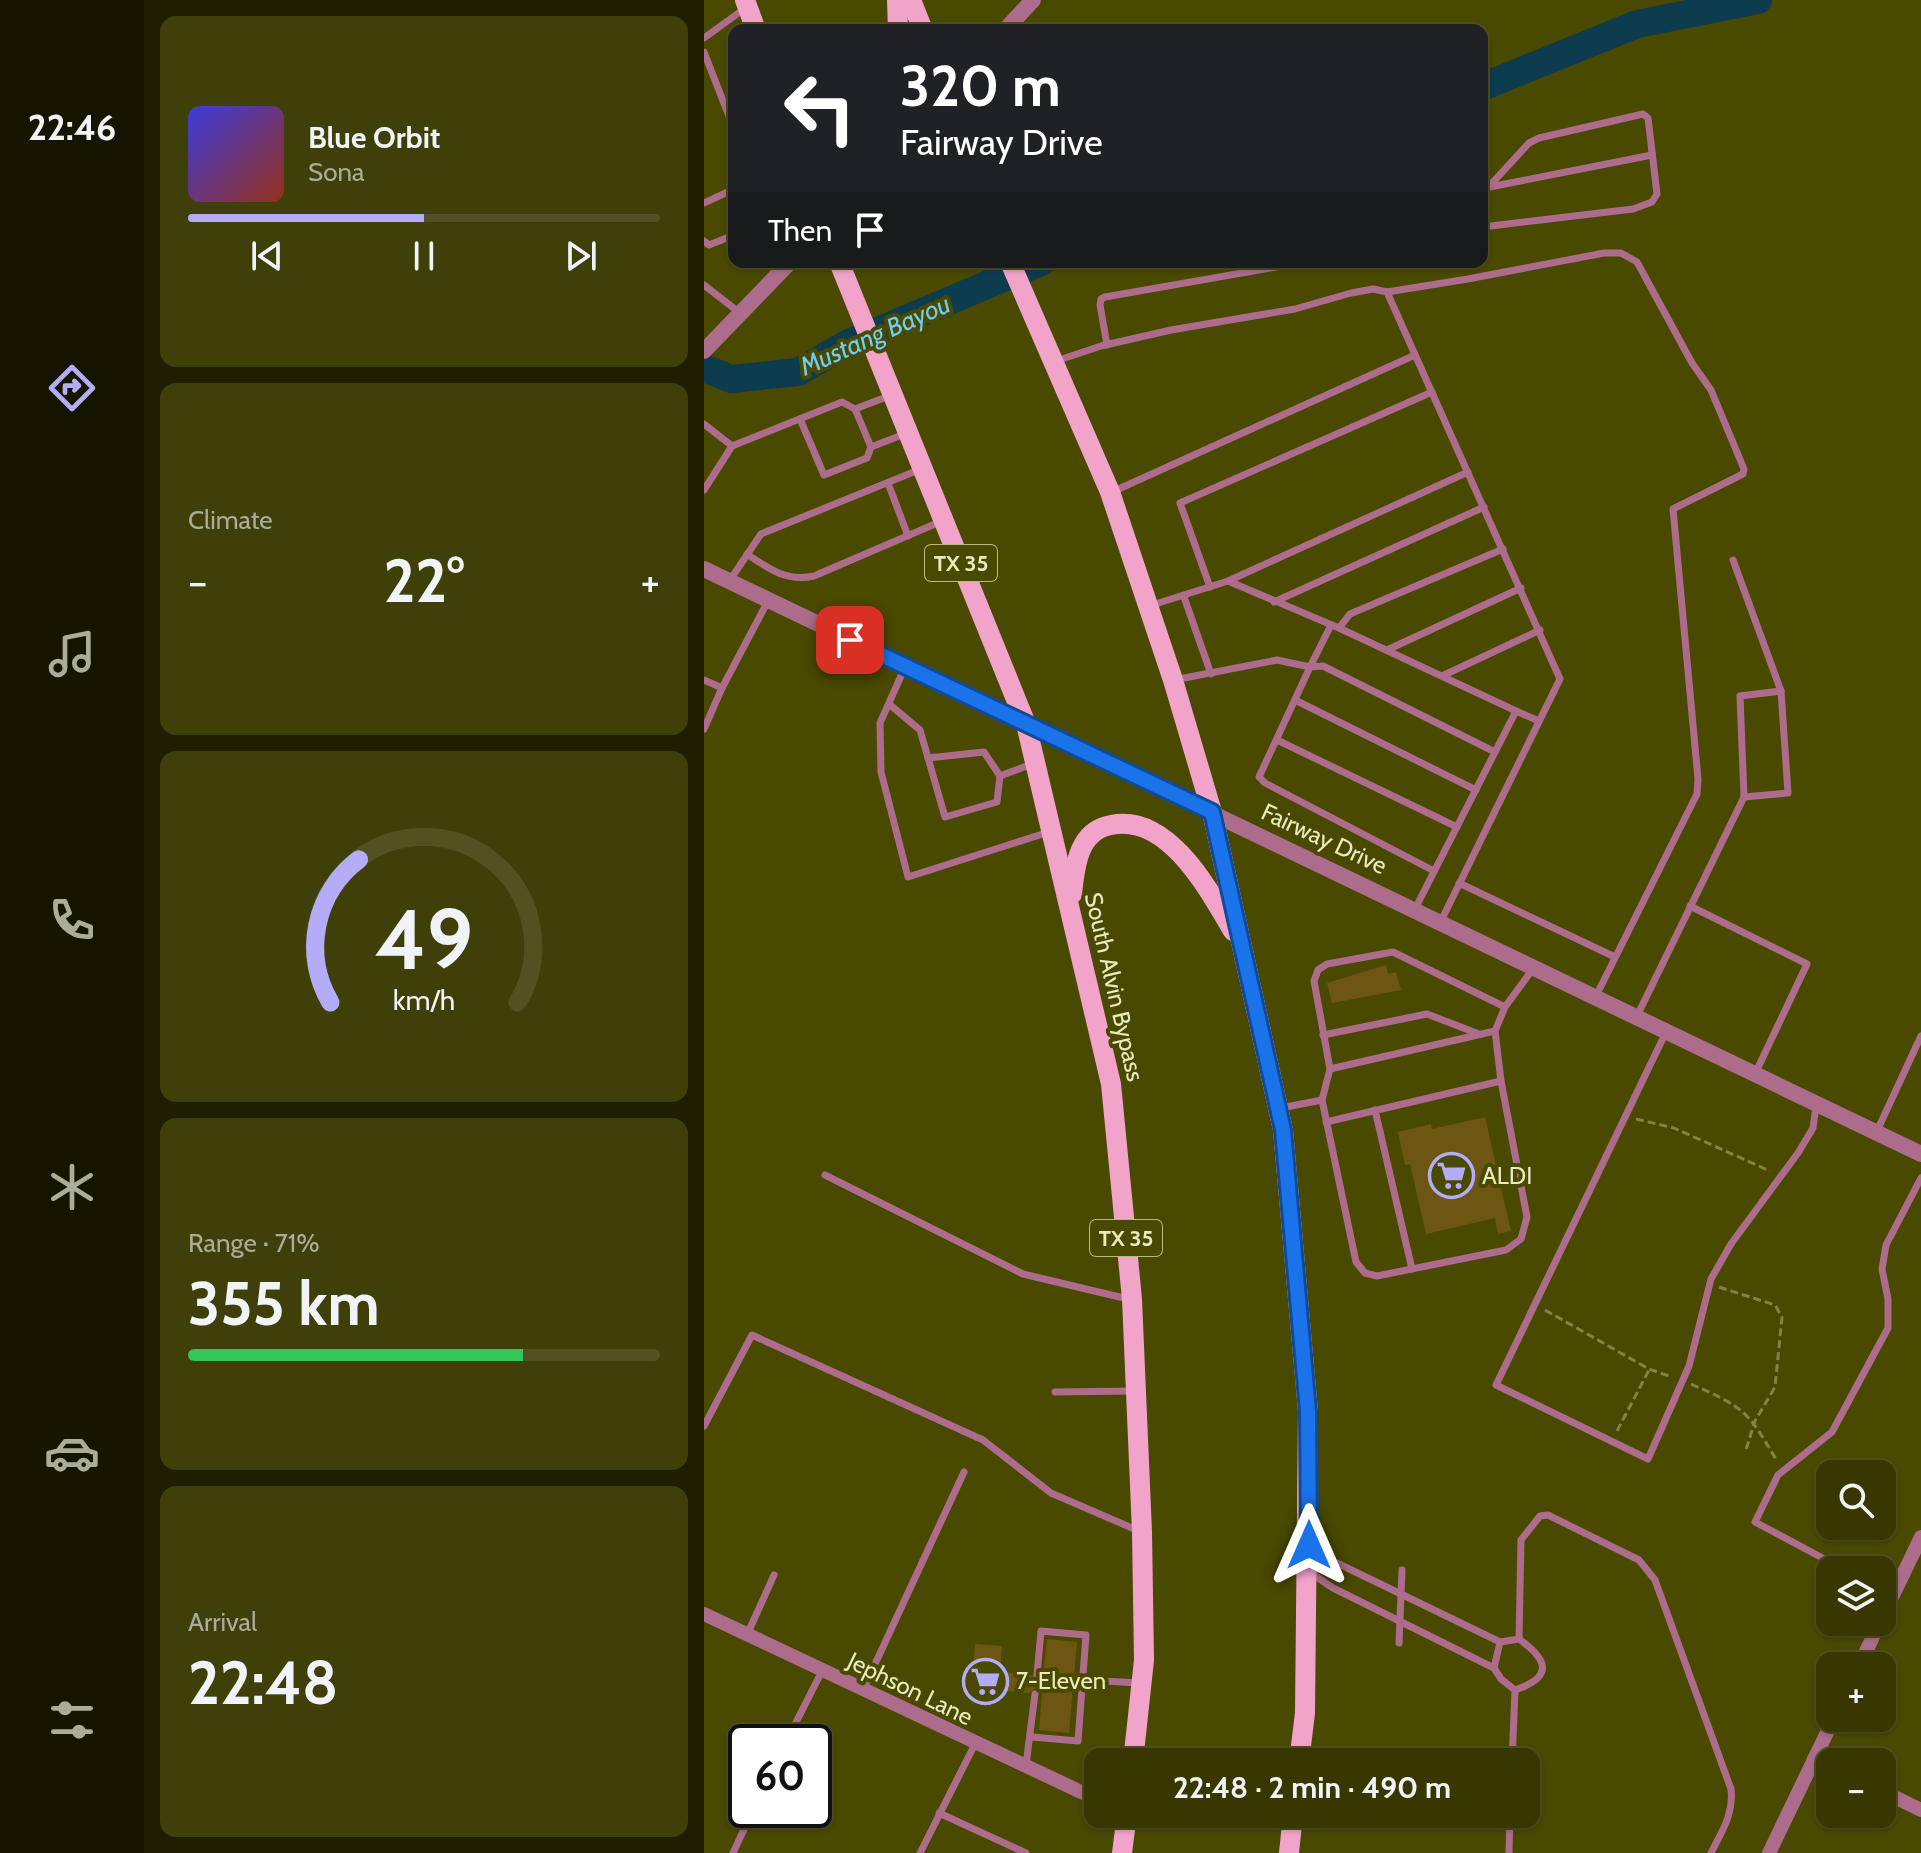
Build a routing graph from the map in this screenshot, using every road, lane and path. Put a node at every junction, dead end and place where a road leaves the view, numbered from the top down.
1 (897, 0) edge
2 (911, 0) edge
3 (1033, 0) edge
4 (746, 3) edge
5 (754, 24) edge
6 (758, 24) edge
7 (898, 24) edge
8 (921, 24) edge
9 (1011, 24) edge
10 (704, 38) edge
11 (704, 52) edge
12 (728, 114) edge
13 (1652, 155) junction
14 (1488, 187) edge
15 (1488, 189) edge
16 (728, 192) edge
17 (704, 203) edge
18 (1488, 226) edge
19 (728, 237) edge
20 (704, 241) edge
21 (784, 268) edge
22 (841, 268) edge
23 (1012, 268) edge
24 (1271, 268) edge
25 (704, 285) edge
26 (1387, 292) junction
27 (740, 313) junction
28 (1107, 345) junction
29 (708, 348) edge
30 (1415, 355) junction
31 (1054, 362) junction
32 (1432, 392) junction
33 (893, 394) junction
34 (855, 409) junction
35 (800, 419) junction
36 (704, 424) edge
37 (908, 433) junction
38 (732, 446) junction
39 (871, 447) junction
40 (923, 469) junction
41 (1468, 472) junction
42 (888, 483) junction
43 (704, 490) edge
44 (1110, 492) junction
45 (1484, 507) junction
46 (944, 521) junction
47 (908, 536) junction
48 (1503, 549) junction
49 (747, 554) junction
50 (1733, 560) dead end
51 (704, 569) edge
52 (730, 581) junction
53 (1228, 581) junction
54 (1210, 587) junction
55 (1521, 588) junction
56 (1184, 597) junction
57 (768, 601) junction
58 (1274, 602) junction
59 (1148, 606) junction
60 (1335, 626) junction
61 (1540, 630) junction
62 (1387, 650) junction
63 (905, 667) junction
64 (1310, 667) junction
65 (1211, 674) junction
66 (1442, 676) junction
67 (704, 680) edge
68 (1173, 680) junction
69 (722, 688) junction
70 (1781, 691) junction
71 (1295, 700) junction
72 (889, 704) junction
73 (1516, 711) junction
74 (1539, 721) junction
75 (1026, 724) junction
76 (704, 729) edge
77 (1277, 740) junction
78 (1495, 752) junction
79 (928, 758) junction
80 (1035, 763) junction
81 (1000, 776) junction
82 (1476, 790) junction
83 (1744, 797) junction
84 (1212, 812) junction
85 (1457, 827) junction
86 (1051, 831) junction
87 (1434, 871) junction
88 (1459, 883) junction
89 (1690, 906) junction
90 (1415, 909) junction
91 (1070, 912) junction
92 (1441, 921) junction
93 (1242, 944) junction
94 (1615, 957) junction
95 (1535, 966) junction
96 (1596, 996) junction
97 (1505, 1007) junction
98 (1637, 1016) junction
99 (1666, 1030) junction
100 (1495, 1031) junction
101 (1323, 1035) junction
102 (1481, 1035) junction
103 (1921, 1036) edge
104 (1330, 1069) junction
105 (1755, 1074) junction
106 (1501, 1081) junction
107 (1322, 1100) junction
108 (1816, 1106) junction
109 (1278, 1109) junction
110 (1375, 1110) junction
111 (1625, 1116) junction
112 (1326, 1122) junction
113 (1876, 1133) junction
114 (1921, 1154) edge
115 (825, 1175) dead end
116 (1780, 1176) junction
117 (1921, 1178) edge
118 (1412, 1269) junction
119 (1710, 1284) junction
120 (1132, 1299) junction
121 (1535, 1304) junction
122 (1649, 1369) junction
123 (1682, 1380) junction
124 (1136, 1391) junction
125 (1055, 1392) dead end
126 (1755, 1421) junction
127 (704, 1426) edge
128 (1612, 1442) junction
129 (1745, 1453) dead end
130 (1783, 1471) junction
131 (964, 1472) dead end
132 (1142, 1532) junction
133 (1921, 1537) edge
134 (1819, 1556) edge
135 (1402, 1570) dead end
136 (1309, 1572) junction
137 (774, 1575) dead end
138 (1896, 1579) edge
139 (1401, 1593) junction
140 (704, 1614) edge
141 (1400, 1621) junction
142 (747, 1635) junction
143 (1519, 1639) junction
144 (1500, 1642) junction
145 (1399, 1643) dead end
146 (1494, 1668) junction
147 (822, 1671) junction
148 (1039, 1672) dead end
149 (1080, 1676) junction
150 (1141, 1684) junction
151 (863, 1690) junction
152 (1515, 1690) junction
153 (1037, 1695) dead end
154 (795, 1724) edge
155 (1827, 1732) edge
156 (1032, 1737) junction
157 (975, 1744) junction
158 (1134, 1748) edge
159 (1301, 1748) edge
160 (1513, 1748) edge
161 (1814, 1759) joint
162 (1026, 1767) junction
163 (1084, 1794) edge
164 (1896, 1798) edge
165 (1921, 1810) edge
166 (939, 1813) junction
167 (745, 1828) edge
168 (1125, 1828) edge
169 (1292, 1828) edge
170 (1510, 1828) edge
171 (733, 1853) edge
172 (920, 1853) edge
173 (1026, 1853) edge
174 (1122, 1853) edge
175 (1289, 1853) edge
176 (1509, 1853) edge
177 (1711, 1853) edge
178 (1769, 1853) edge

1 - 7 main road
2 - 8 main road
3 - 9 street
4 - 5 main road
4 - 6 main road
4 - 10 lane
11 - 12 lane
13 - 14 lane
13 - 15 lane
13 - 18 lane
16 - 17 lane
19 - 20 lane
21 - 27 street
22 - 33 main road, South Alvin Bypass / TX 35
23 - 31 main road
24 - 28 lane
25 - 27 lane
26 - 28 lane
26 - 30 lane
26 - 94 lane
27 - 29 street
28 - 31 lane
30 - 32 lane
30 - 44 lane
31 - 44 main road
32 - 41 lane
32 - 54 lane
33 - 34 lane
33 - 37 main road, South Alvin Bypass / TX 35
34 - 35 lane
34 - 39 lane
35 - 38 lane
35 - 39 lane
36 - 38 lane
37 - 39 lane
37 - 40 main road, South Alvin Bypass / TX 35
38 - 43 lane
40 - 42 lane
40 - 46 main road, South Alvin Bypass / TX 35
41 - 45 lane
41 - 53 lane
42 - 47 lane
42 - 49 lane
44 - 59 main road
45 - 48 lane
45 - 58 lane
46 - 47 lane
46 - 75 main road, South Alvin Bypass / TX 35
47 - 49 lane
48 - 55 lane
48 - 60 lane
49 - 52 lane
50 - 70 lane
51 - 52 street, Fairway Drive
52 - 57 street, Fairway Drive
53 - 54 lane
53 - 58 lane
54 - 56 lane
55 - 61 lane
55 - 62 lane
56 - 59 lane
56 - 65 lane
57 - 63 street, Fairway Drive
57 - 69 lane
58 - 60 lane
59 - 68 main road
60 - 62 lane
60 - 64 lane
61 - 66 lane
61 - 74 lane
62 - 66 lane
63 - 72 lane
63 - 75 street, Fairway Drive
64 - 65 lane
64 - 71 lane
64 - 78 lane
65 - 68 lane
66 - 73 lane
67 - 69 lane
68 - 84 main road
69 - 76 lane
70 - 83 lane
70 - 83 lane
71 - 77 lane
71 - 82 lane
72 - 79 lane
72 - 86 lane
73 - 74 lane
73 - 78 lane
74 - 88 lane
75 - 80 main road, South Alvin Bypass / TX 35
75 - 84 street, Fairway Drive
77 - 85 lane
77 - 87 lane
78 - 82 lane
79 - 81 lane
79 - 81 lane
80 - 81 lane
80 - 86 main road, South Alvin Bypass / TX 35
82 - 85 lane
83 - 89 lane
84 - 90 street, Fairway Drive
84 - 93 main road
85 - 87 lane
86 - 91 main road, South Alvin Bypass / TX 35
87 - 90 lane
88 - 92 lane
88 - 94 lane
89 - 98 lane
89 - 105 lane
90 - 92 street, Fairway Drive
91 - 93 main road
91 - 120 main road, South Alvin Bypass / TX 35
92 - 95 street, Fairway Drive
93 - 109 main road
94 - 96 lane
95 - 96 street, Fairway Drive
95 - 97 lane
96 - 98 street, Fairway Drive
97 - 100 lane
97 - 101 lane
98 - 99 street, Fairway Drive
99 - 105 street, Fairway Drive
99 - 111 lane
100 - 102 lane
100 - 106 lane
101 - 102 lane
101 - 104 lane
102 - 104 lane
103 - 113 lane
104 - 107 lane
105 - 108 street, Fairway Drive
106 - 110 lane
106 - 118 lane
107 - 109 lane
107 - 112 lane
108 - 113 street, Fairway Drive
108 - 116 lane
109 - 136 main road
110 - 112 lane
110 - 118 lane
111 - 116 path
111 - 121 lane
112 - 118 lane
113 - 114 street, Fairway Drive
115 - 120 lane
116 - 119 lane
117 - 130 lane
119 - 123 lane
119 - 126 path
120 - 124 main road, South Alvin Bypass / TX 35
121 - 122 path
121 - 128 lane
122 - 123 path
122 - 128 path
123 - 126 path
123 - 128 lane
124 - 125 lane
124 - 132 main road, South Alvin Bypass / TX 35
126 - 129 path
126 - 130 path
127 - 132 lane
130 - 134 lane
131 - 151 lane
132 - 150 main road, South Alvin Bypass / TX 35
133 - 138 street
135 - 139 lane
136 - 139 lane
136 - 141 lane
136 - 159 main road
137 - 142 lane
139 - 141 lane
139 - 144 lane
140 - 142 street, Jephson Lane
141 - 145 lane
141 - 146 lane
142 - 147 street, Jephson Lane
143 - 144 lane
143 - 152 lane
143 - 177 lane
144 - 146 lane
146 - 152 lane
147 - 151 street, Jephson Lane
147 - 154 lane
148 - 149 lane
149 - 150 lane
149 - 156 lane
150 - 158 main road, South Alvin Bypass / TX 35
151 - 157 street, Jephson Lane
152 - 160 lane
153 - 156 lane
155 - 161 street
156 - 162 lane
157 - 162 street, Jephson Lane
157 - 166 lane
161 - 178 street
162 - 163 street, Jephson Lane
164 - 165 street
166 - 172 lane
166 - 173 lane
167 - 171 lane
168 - 174 main road
169 - 175 main road
170 - 176 lane

